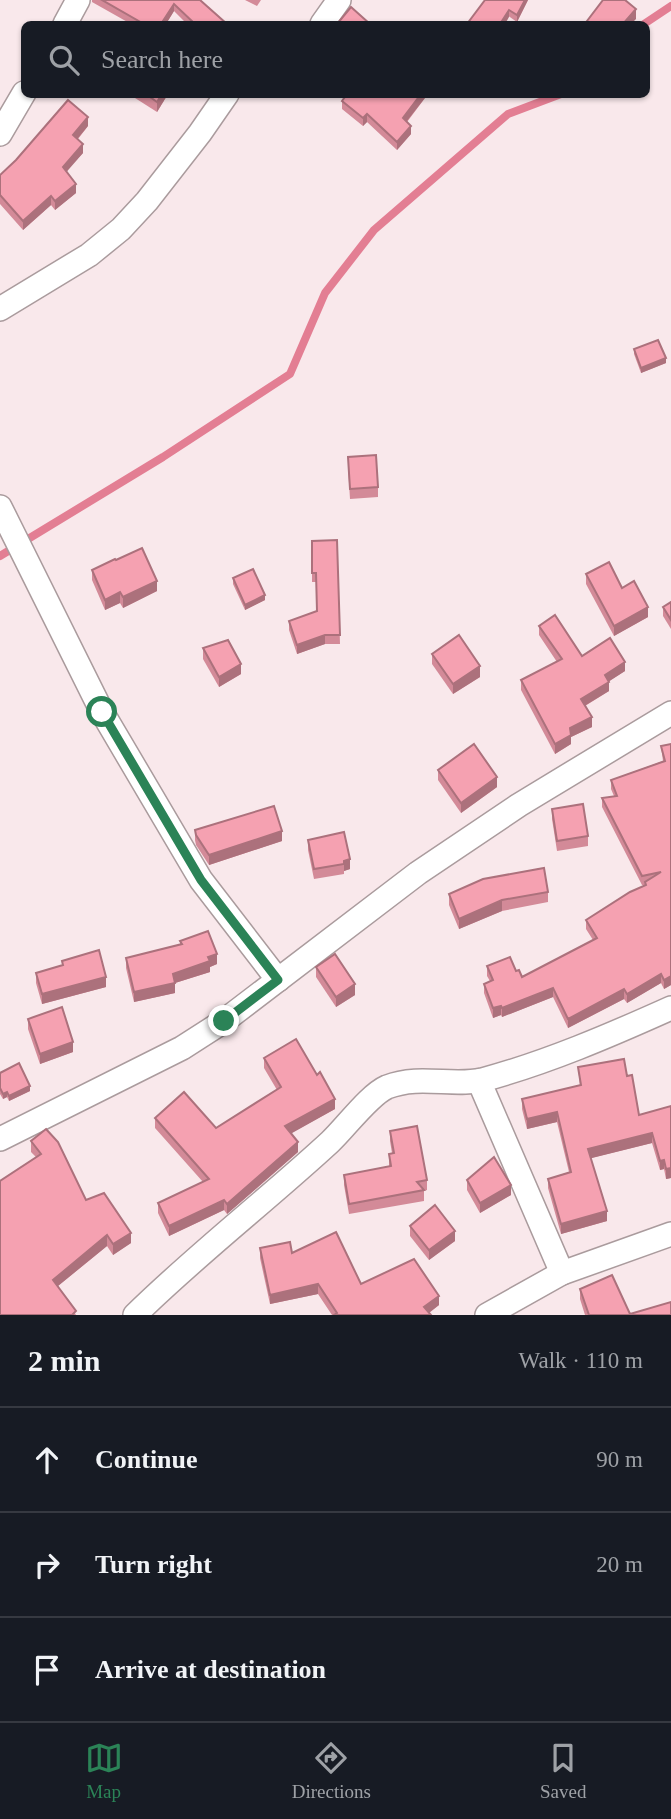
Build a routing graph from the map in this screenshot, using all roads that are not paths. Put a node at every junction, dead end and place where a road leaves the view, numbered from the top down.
1 (78, 0) edge
2 (339, 0) edge
3 (67, 21) edge
4 (325, 21) edge
5 (21, 98) edge
6 (224, 98) edge
7 (0, 134) edge
8 (0, 309) edge
9 (0, 507) edge
10 (671, 713) edge
11 (278, 980) junction
12 (671, 1008) edge
13 (479, 1081) junction
14 (0, 1139) edge
15 (671, 1234) edge
16 (562, 1273) junction
17 (135, 1315) edge
18 (488, 1315) edge

1 - 3 street
2 - 4 street
5 - 7 street
6 - 8 street
9 - 11 street
10 - 11 street
11 - 14 street
12 - 13 street
13 - 16 street
13 - 17 street
15 - 16 street
16 - 18 street

